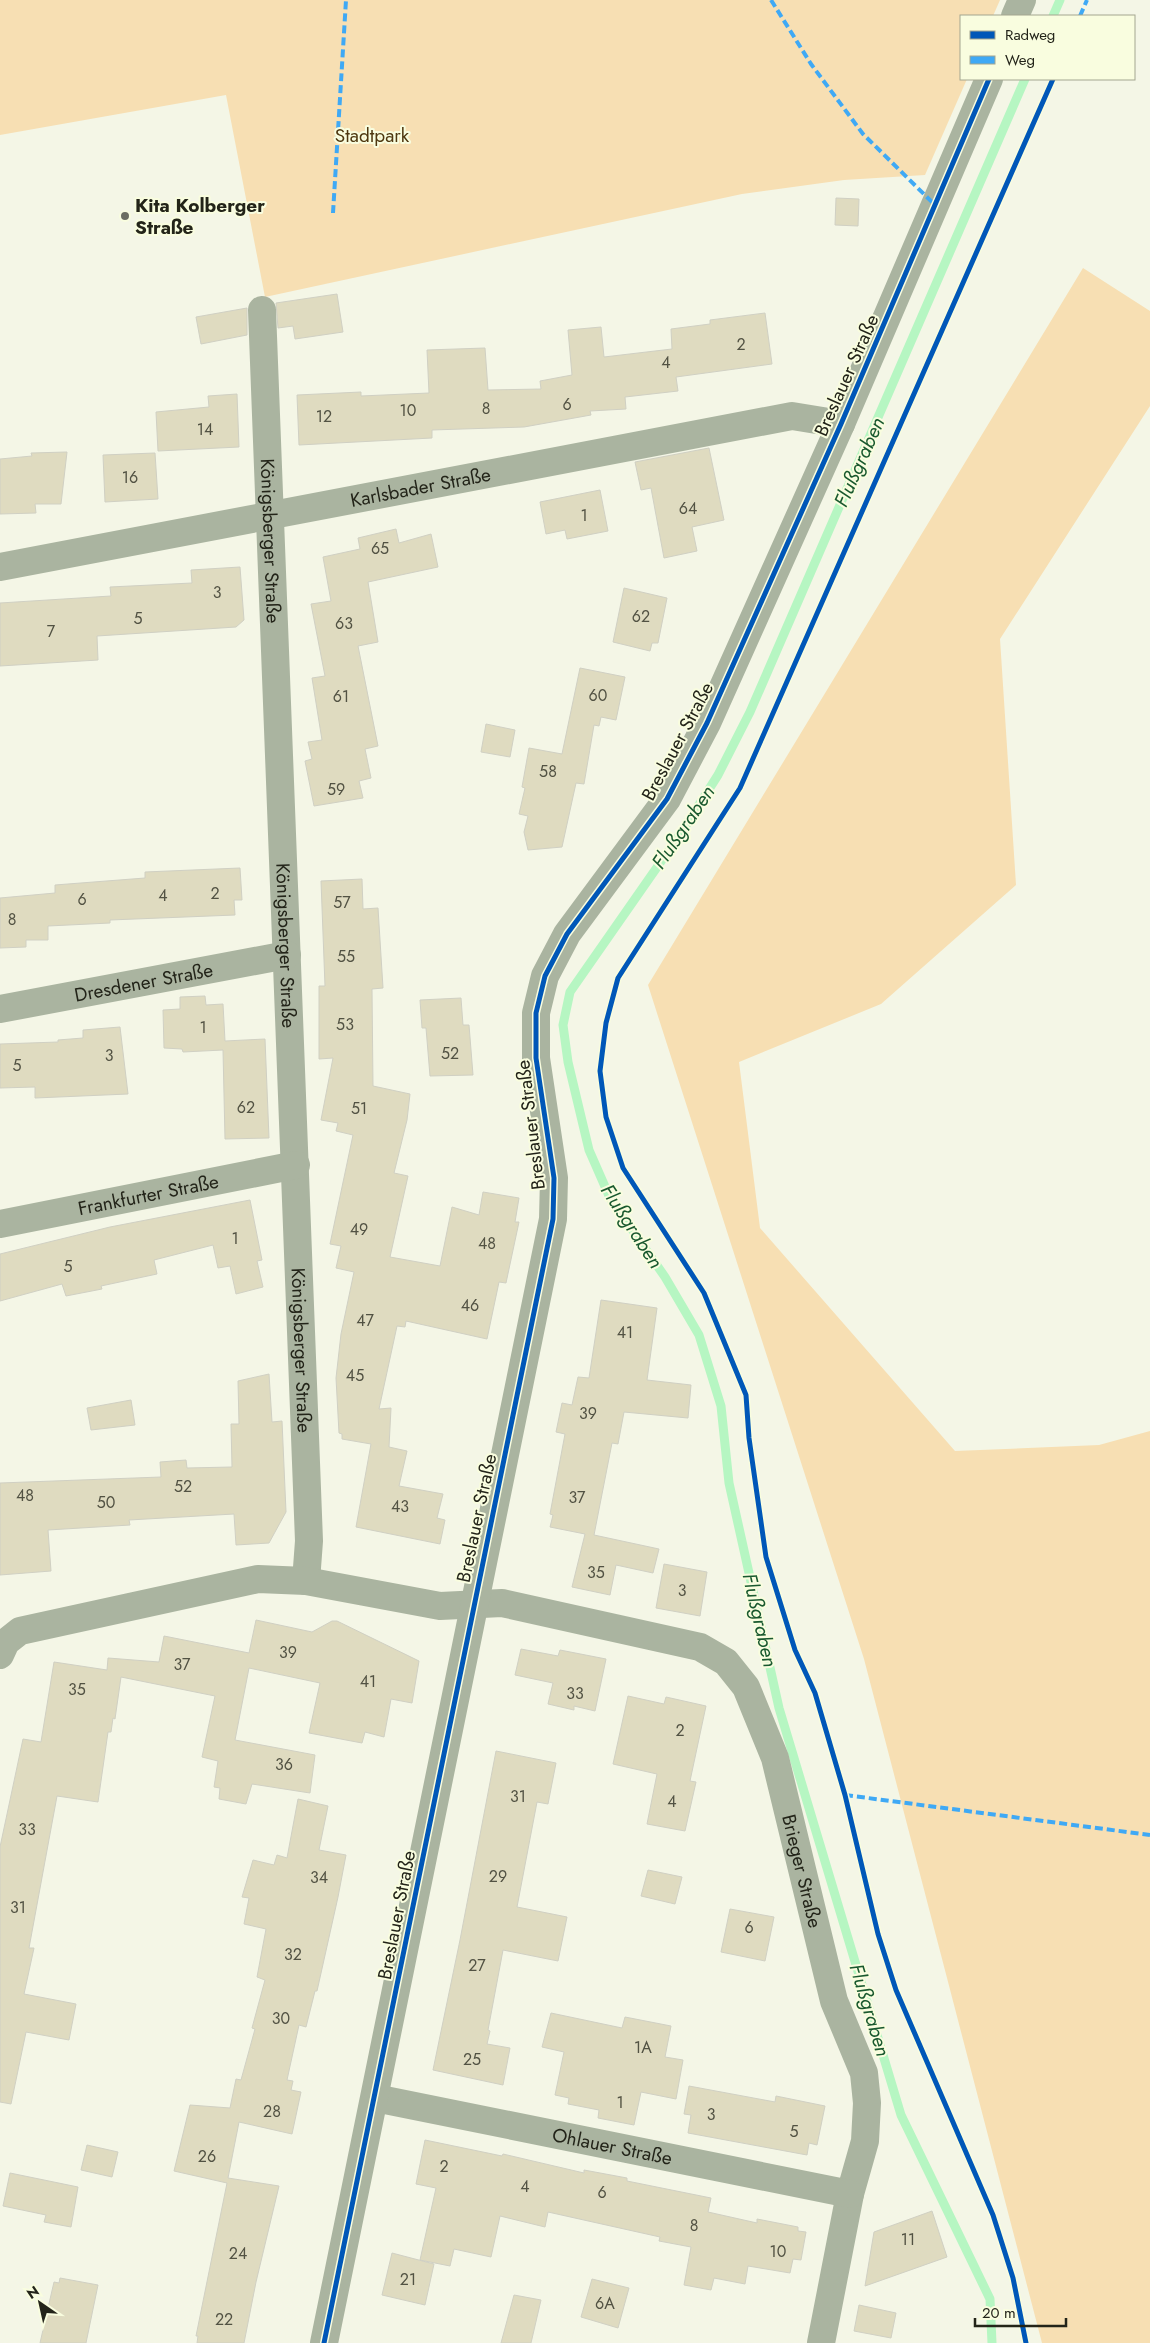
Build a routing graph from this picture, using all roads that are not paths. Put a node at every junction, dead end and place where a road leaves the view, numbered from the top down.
1 (1022, 0) edge
2 (1015, 15) edge
3 (989, 80) edge
4 (262, 310) dead end
5 (841, 424) junction
6 (272, 517) junction
7 (0, 567) edge
8 (287, 955) junction
9 (0, 1009) edge
10 (296, 1165) junction
11 (0, 1224) edge
12 (306, 1581) junction
13 (474, 1604) junction
14 (0, 1655) edge
15 (375, 2098) junction
16 (850, 2194) junction
17 (324, 2343) edge
18 (821, 2343) edge

1 - 2 street
3 - 5 street, Breslauer Straße
4 - 6 street, Königsberger Straße
5 - 6 street, Karlsbader Straße
5 - 13 street, Breslauer Straße
6 - 7 street, Karlsbader Straße
6 - 8 street, Königsberger Straße
8 - 9 street, Dresdener Straße
8 - 10 street, Königsberger Straße
10 - 11 street, Frankfurter Straße
10 - 12 street, Königsberger Straße
12 - 13 street
12 - 14 street
13 - 15 street, Breslauer Straße
13 - 16 street, Brieger Straße
15 - 16 street, Ohlauer Straße
15 - 17 street, Breslauer Straße
16 - 18 street, Brieger Straße

